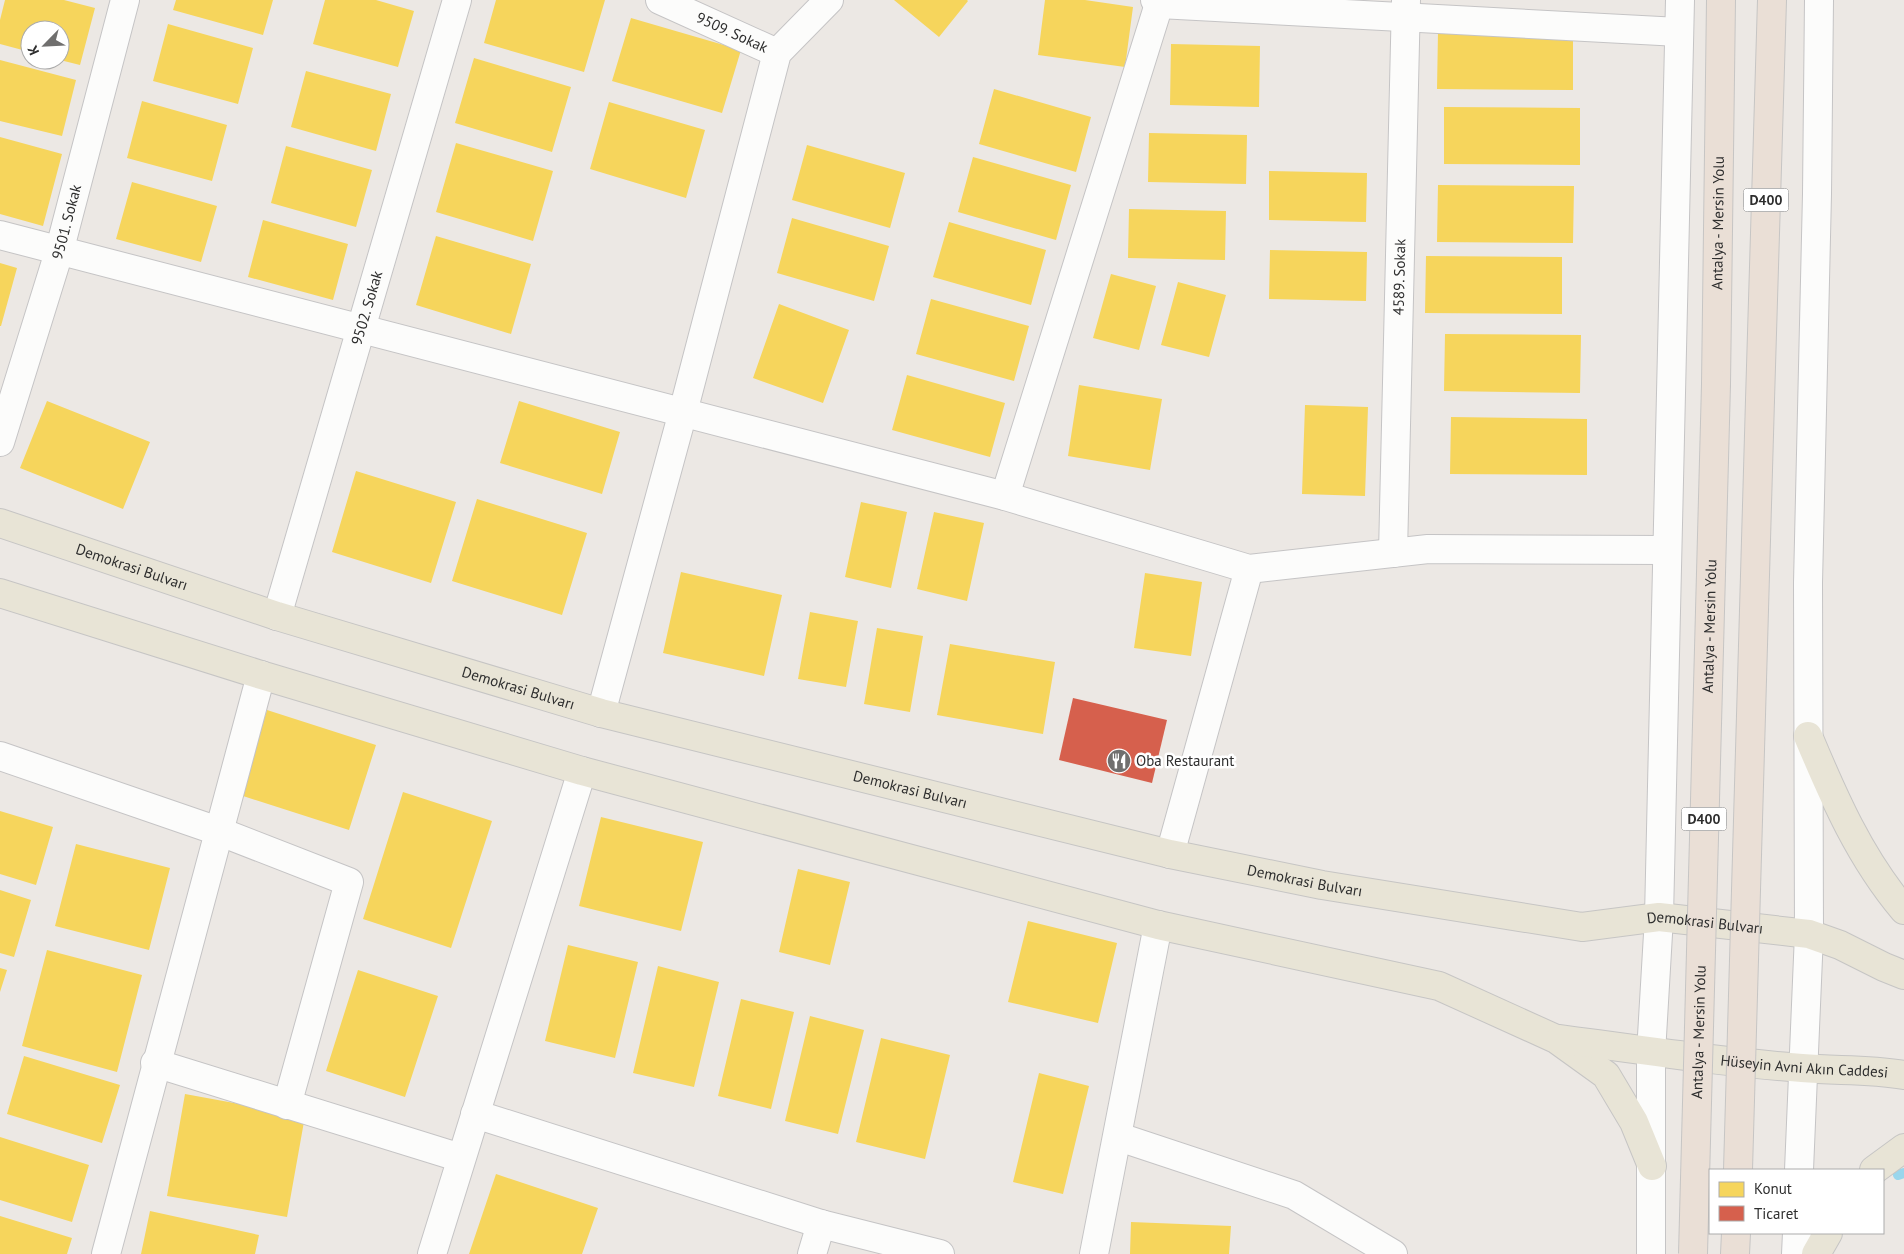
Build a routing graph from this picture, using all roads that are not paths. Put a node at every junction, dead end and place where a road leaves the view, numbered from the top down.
1 (125, 0) edge
2 (457, 0) edge
3 (660, 0) edge
4 (829, 0) edge
5 (1680, 0) edge
6 (1721, 0) edge
7 (1772, 0) edge
8 (1819, 0) edge
9 (1157, 2) edge
10 (1406, 9) edge
11 (1680, 32) junction
12 (777, 53) junction
13 (0, 235) edge
14 (59, 252) junction
15 (360, 330) junction
16 (683, 412) junction
17 (0, 442) edge
18 (1005, 496) junction
19 (0, 523) edge
20 (1667, 550) junction
21 (1393, 553) junction
22 (1248, 569) junction
23 (0, 593) edge
24 (277, 616) junction
25 (261, 676) junction
26 (601, 713) junction
27 (1808, 736) junction
28 (0, 756) edge
29 (582, 771) junction
30 (218, 831) junction
31 (1170, 854) junction
32 (1904, 910) edge
33 (1659, 917) junction
34 (1158, 925) junction
35 (1809, 934) junction
36 (1904, 975) edge
37 (1556, 1039) junction
38 (1651, 1053) junction
39 (155, 1063) junction
40 (1803, 1068) junction
41 (1904, 1075) edge
42 (287, 1104) junction
43 (475, 1114) junction
44 (1119, 1138) junction
45 (1904, 1148) edge
46 (461, 1158) junction
47 (1652, 1166) junction
48 (1738, 1169) edge
49 (1799, 1169) edge
50 (1875, 1169) edge
51 (821, 1224) junction
52 (1736, 1234) edge
53 (1797, 1234) edge
54 (1827, 1234) edge
55 (106, 1254) edge
56 (432, 1254) edge
57 (812, 1254) edge
58 (940, 1254) edge
59 (1094, 1254) edge
60 (1393, 1254) edge
61 (1651, 1254) edge
62 (1693, 1254) edge
63 (1735, 1254) edge
64 (1796, 1254) edge
65 (1816, 1254) edge

1 - 14 street, 9501. Sokak
2 - 15 street, 9502. Sokak
3 - 12 street, 9509. Sokak
4 - 12 street
5 - 11 street
6 - 62 highway, Antalya - Mersin Yolu / D400, bridge
7 - 48 highway, D400, bridge
8 - 27 street
9 - 10 street
9 - 18 street
10 - 11 street
10 - 21 street, 4589. Sokak
11 - 20 street
12 - 16 street
13 - 14 street
14 - 15 street
14 - 17 street, 9501. Sokak
15 - 16 street
15 - 24 street, 9502. Sokak
16 - 18 street
16 - 26 street
18 - 22 street
19 - 24 main road, Demokrasi Bulvarı
20 - 21 street
20 - 33 street
21 - 22 street
22 - 31 street
23 - 25 main road
24 - 26 main road, Demokrasi Bulvarı
25 - 29 main road
25 - 30 street
26 - 31 main road, Demokrasi Bulvarı
27 - 32 main road
27 - 35 street
28 - 30 street
29 - 34 main road
29 - 43 street
30 - 39 street
30 - 42 street
31 - 33 main road, Demokrasi Bulvarı
33 - 35 main road, Demokrasi Bulvarı
33 - 38 street
34 - 37 main road
34 - 44 street
35 - 36 main road, Demokrasi Bulvarı
35 - 40 street
37 - 38 main road, Hüseyin Avni Akın Caddesi
37 - 47 main road
38 - 40 main road, Hüseyin Avni Akın Caddesi
38 - 47 street
39 - 42 street
39 - 55 street
40 - 41 main road, Hüseyin Avni Akın Caddesi
40 - 49 street
42 - 46 street
43 - 46 street
43 - 51 street
44 - 59 street
44 - 60 street
45 - 50 main road
46 - 56 street
47 - 61 street
51 - 57 street
51 - 58 street
52 - 63 highway
53 - 64 street
54 - 65 main road

